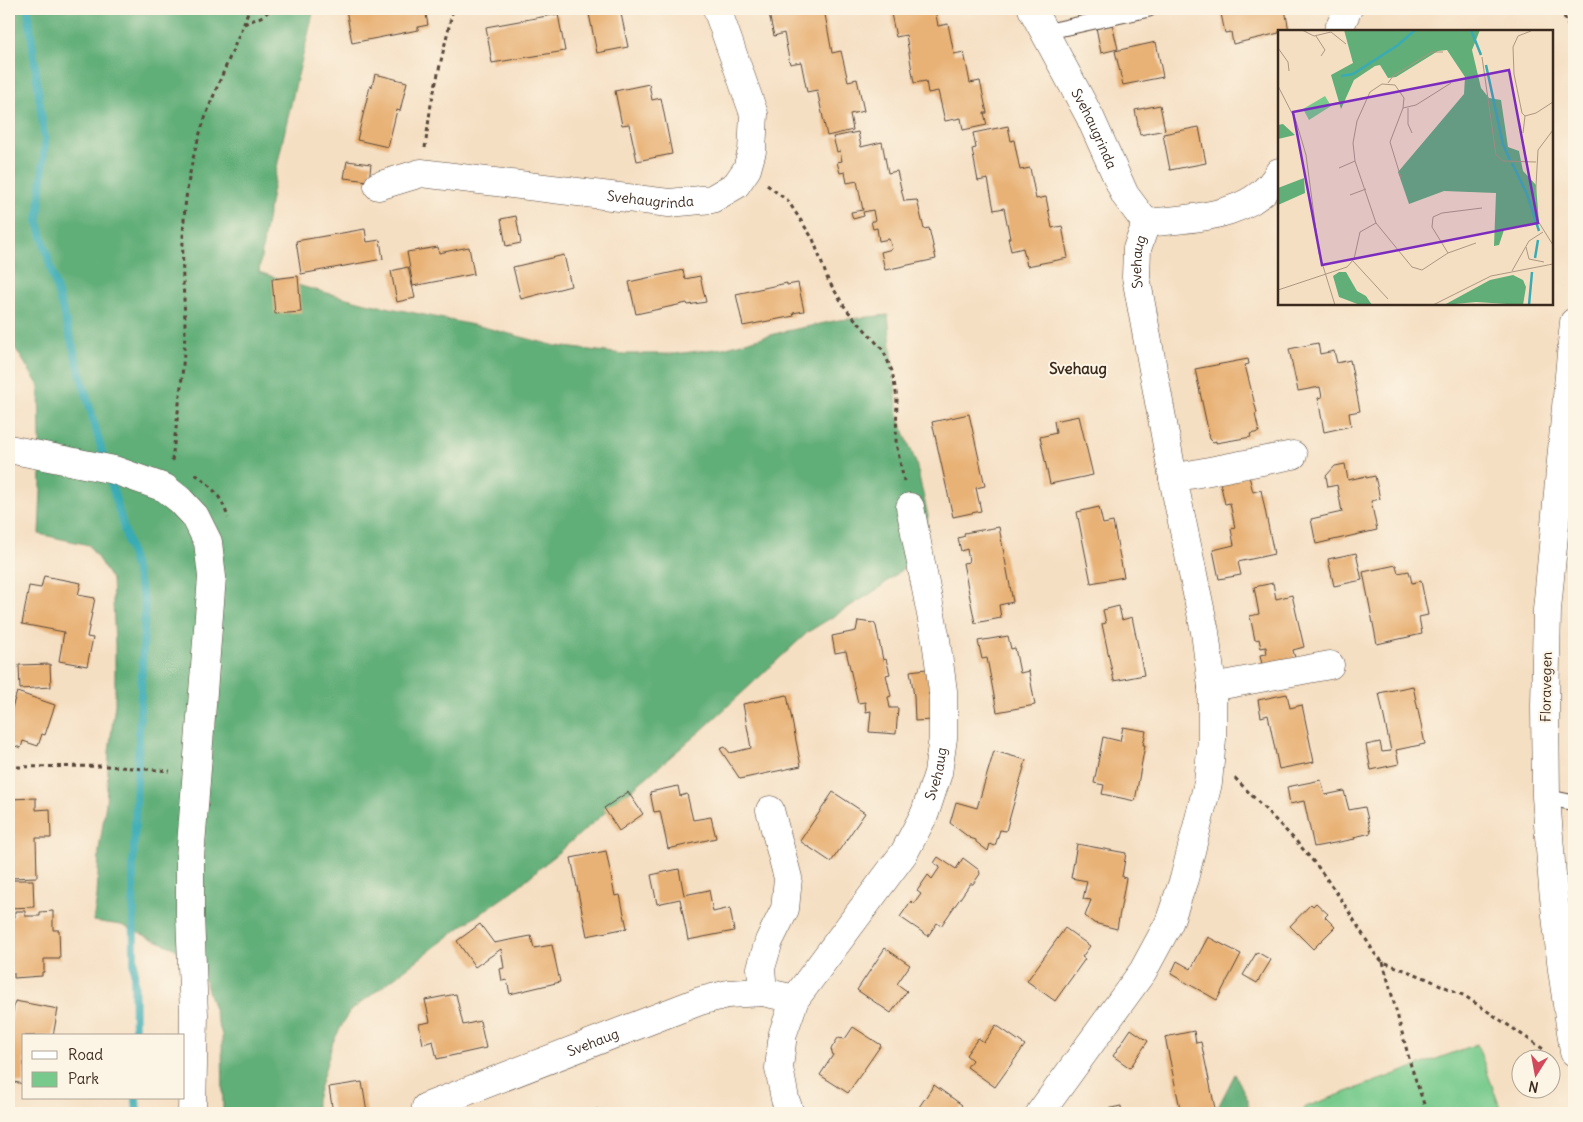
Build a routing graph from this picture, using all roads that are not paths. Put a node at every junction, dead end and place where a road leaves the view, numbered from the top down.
1 (717, 9) edge
2 (1032, 9) edge
3 (1149, 9) edge
4 (1348, 9) edge
5 (1338, 30) edge
6 (1045, 32) junction
7 (1278, 174) edge
8 (378, 186) dead end
9 (1146, 223) junction
10 (1574, 322) edge
11 (1569, 430) edge
12 (9, 450) edge
13 (1293, 455) dead end
14 (1173, 478) junction
15 (910, 507) road end
16 (1330, 665) dead end
17 (1212, 687) junction
18 (1546, 797) junction
19 (1574, 803) edge
20 (770, 810) dead end
21 (763, 992) junction
22 (795, 1000) junction
23 (1562, 1052) edge
24 (426, 1107) dead end
25 (192, 1113) edge
26 (790, 1113) edge
27 (1040, 1113) edge

1 - 8 street, Svehaugrinda
2 - 6 street, Svehaugrinda
3 - 6 lane
4 - 5 street
6 - 9 street, Svehaugrinda
7 - 9 street, Svehaug
9 - 14 street, Svehaug
10 - 11 street, Floravegen
11 - 18 street, Floravegen
12 - 25 street
13 - 14 street
14 - 17 street, Svehaug
15 - 22 street, Svehaug
16 - 17 street
17 - 27 street, Svehaug
18 - 19 lane
18 - 23 street, Floravegen
20 - 21 street
21 - 22 street, Svehaug
21 - 24 street, Svehaug
22 - 26 street, Svehaug

